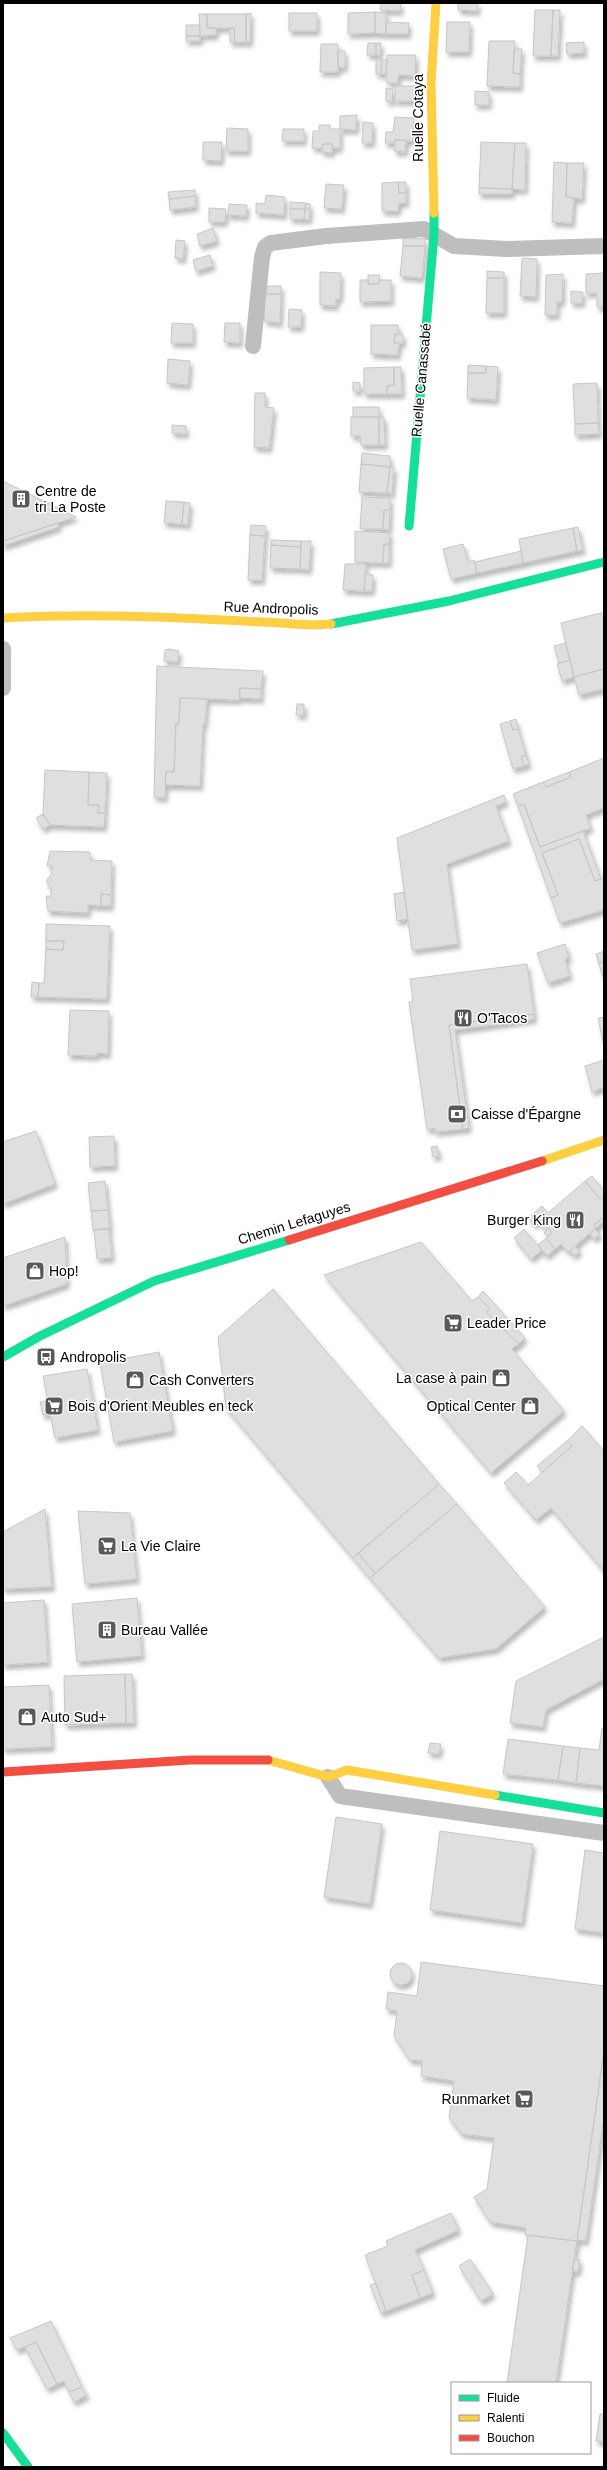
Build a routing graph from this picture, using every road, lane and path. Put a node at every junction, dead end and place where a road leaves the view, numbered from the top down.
1 (436, 3) edge
2 (434, 234) junction
3 (604, 246) edge
4 (253, 346) dead end
5 (409, 526) dead end
6 (604, 562) edge
7 (3, 618) edge
8 (3, 649) edge
9 (3, 688) edge
10 (604, 1140) edge
11 (3, 1357) edge
12 (3, 1772) edge
13 (328, 1777) junction
14 (604, 1814) edge
15 (604, 1833) edge
16 (3, 2433) edge
17 (28, 2467) edge

1 - 2 street, Ruelle Cotaya
2 - 3 street
2 - 4 street
2 - 5 street, Ruelle Canassabé
6 - 7 street, Rue Andropolis
8 - 9 street
10 - 11 street, Chemin Lefaguyes
12 - 13 street
13 - 14 street
13 - 15 street
16 - 17 street

